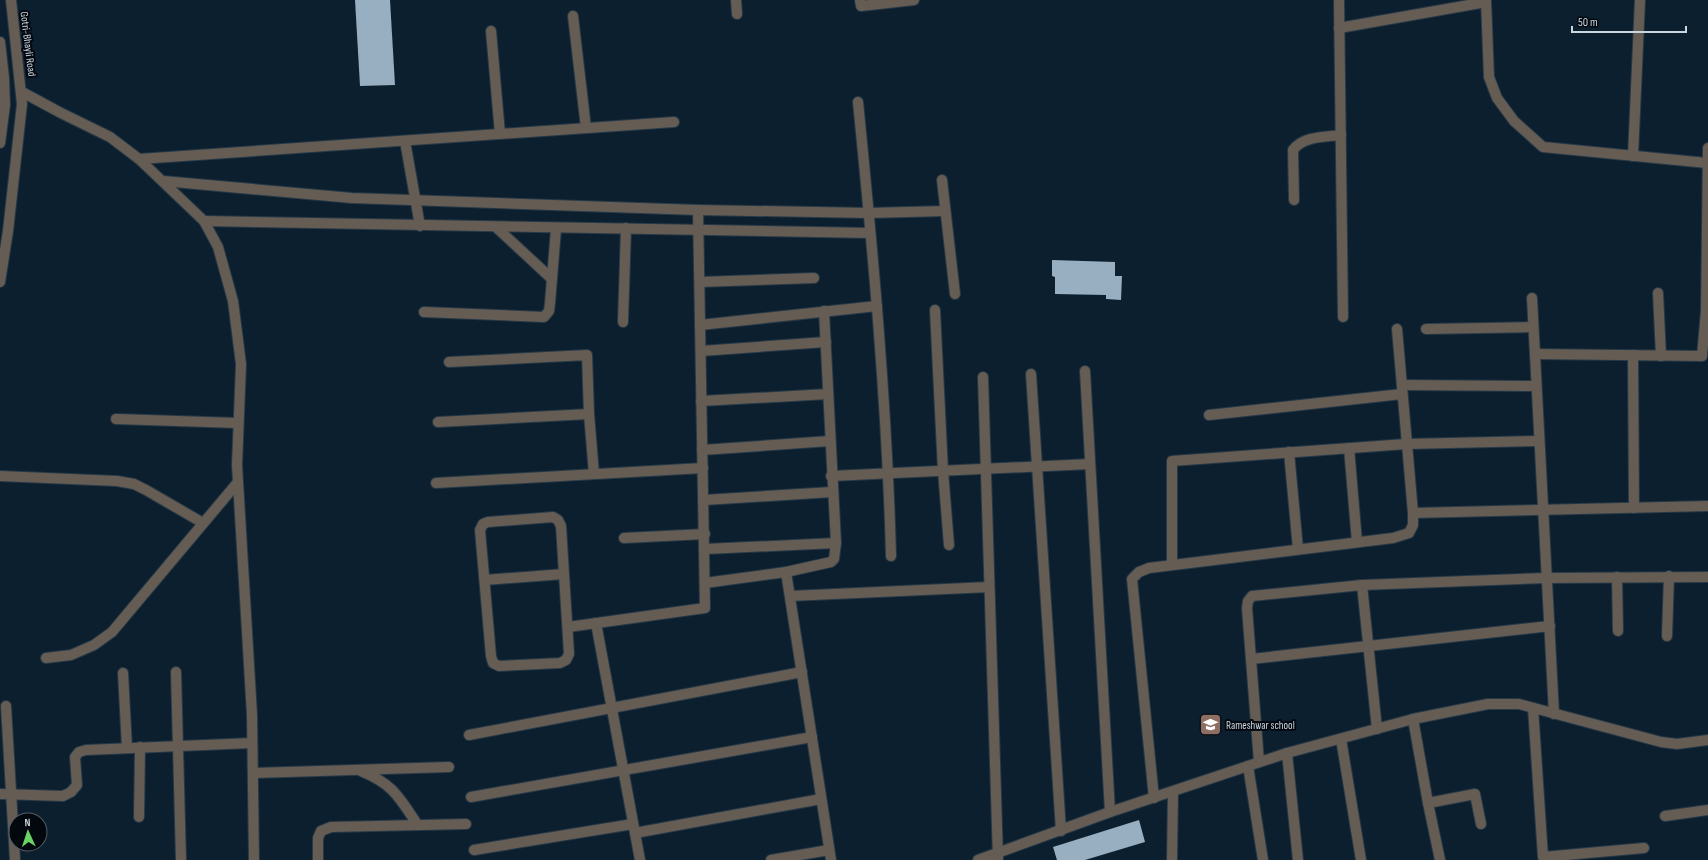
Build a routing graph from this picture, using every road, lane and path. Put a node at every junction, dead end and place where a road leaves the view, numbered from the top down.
1 (11, 0) edge
2 (736, 0) edge
3 (860, 0) edge
4 (914, 0) edge
5 (1339, 0) edge
6 (1640, 0) edge
7 (1486, 1) edge
8 (736, 14) dead end
9 (573, 16) dead end
10 (1339, 28) junction
11 (491, 31) dead end
12 (0, 42) edge
13 (22, 92) junction
14 (858, 102) dead end
15 (674, 122) dead end
16 (586, 128) junction
17 (500, 134) junction
18 (1341, 135) junction
19 (404, 141) junction
20 (0, 143) edge
21 (1708, 148) edge
22 (1633, 156) junction
23 (138, 159) junction
24 (1707, 163) edge
25 (942, 180) dead end
26 (163, 181) junction
27 (1294, 200) dead end
28 (415, 201) junction
29 (698, 210) junction
30 (946, 211) junction
31 (868, 213) junction
32 (204, 221) junction
33 (420, 226) junction
34 (497, 228) junction
35 (626, 228) junction
36 (556, 229) junction
37 (699, 231) junction
38 (870, 233) junction
39 (814, 278) dead end
40 (552, 279) junction
41 (0, 282) edge
42 (700, 282) junction
43 (1658, 293) dead end
44 (955, 294) dead end
45 (1532, 298) dead end
46 (877, 306) junction
47 (935, 310) dead end
48 (824, 311) junction
49 (424, 312) dead end
50 (1343, 317) dead end
51 (623, 322) dead end
52 (700, 325) junction
53 (1533, 328) junction
54 (1398, 329) dead end
55 (1426, 329) dead end
56 (826, 342) junction
57 (701, 351) junction
58 (1535, 354) junction
59 (1633, 355) junction
60 (1661, 356) junction
61 (1705, 356) edge
62 (449, 362) dead end
63 (1085, 371) dead end
64 (1031, 374) dead end
65 (983, 377) dead end
66 (1536, 386) junction
67 (1402, 389) junction
68 (828, 394) junction
69 (701, 401) junction
70 (589, 414) junction
71 (1208, 415) dead end
72 (116, 419) dead end
73 (438, 422) dead end
74 (238, 424) junction
75 (830, 441) junction
76 (1539, 441) junction
77 (1406, 444) junction
78 (1349, 448) junction
79 (702, 450) junction
80 (1289, 452) junction
81 (1090, 464) junction
82 (1037, 466) junction
83 (703, 468) junction
84 (986, 469) junction
85 (943, 471) junction
86 (889, 473) junction
87 (594, 474) junction
88 (0, 476) edge
89 (831, 476) junction
90 (238, 482) junction
91 (436, 483) dead end
92 (832, 492) junction
93 (704, 500) junction
94 (1708, 506) edge
95 (1634, 508) junction
96 (1543, 510) junction
97 (1413, 513) junction
98 (203, 523) junction
99 (705, 534) junction
100 (624, 538) dead end
101 (1357, 542) junction
102 (836, 543) junction
103 (949, 545) dead end
104 (705, 549) junction
105 (1298, 549) junction
106 (892, 556) dead end
107 (1172, 565) junction
108 (786, 572) junction
109 (564, 574) junction
110 (1669, 576) junction
111 (1617, 577) junction
112 (1708, 577) edge
113 (1547, 578) junction
114 (485, 580) junction
115 (705, 583) junction
116 (1362, 585) junction
117 (989, 587) junction
118 (790, 596) junction
119 (596, 623) junction
120 (1550, 626) junction
121 (568, 627) junction
122 (1618, 631) dead end
123 (1667, 636) dead end
124 (1368, 646) junction
125 (46, 658) dead end
126 (1252, 658) junction
127 (176, 672) dead end
128 (802, 672) junction
129 (122, 673) dead end
130 (6, 706) dead end
131 (1533, 708) junction
132 (612, 709) junction
133 (1554, 714) junction
134 (1413, 719) junction
135 (1377, 729) junction
136 (469, 735) dead end
137 (812, 737) junction
138 (1341, 739) junction
139 (1708, 740) edge
140 (252, 743) junction
141 (177, 746) junction
142 (140, 747) junction
143 (126, 748) junction
144 (1287, 753) junction
145 (1259, 762) junction
146 (1248, 766) junction
147 (449, 767) dead end
148 (357, 770) junction
149 (624, 771) junction
150 (253, 773) junction
151 (1173, 792) junction
152 (5, 794) edge
153 (471, 797) dead end
154 (1154, 798) junction
155 (821, 799) junction
156 (1428, 803) junction
157 (1708, 810) edge
158 (1110, 812) junction
159 (1665, 816) dead end
160 (139, 817) dead end
161 (416, 824) junction
162 (466, 824) dead end
163 (1481, 824) dead end
164 (634, 829) junction
165 (1061, 831) junction
166 (1644, 848) dead end
167 (474, 850) dead end
168 (830, 855) edge
169 (998, 857) edge
170 (1543, 858) edge
171 (14, 860) edge
172 (181, 860) edge
173 (254, 860) edge
174 (318, 860) edge
175 (640, 860) edge
176 (771, 860) edge
177 (978, 860) edge
178 (1172, 860) edge
179 (1263, 860) edge
180 (1298, 860) edge
181 (1361, 860) edge
182 (1440, 860) edge

1 - 13 street, Gotri-Bhayli Road
2 - 8 street
3 - 4 street
5 - 10 street
6 - 22 street
7 - 10 street
7 - 22 street
9 - 16 street
10 - 18 street
11 - 17 street
12 - 20 street
13 - 23 street
13 - 41 street, Gotri-Bhayli Road
14 - 31 street
15 - 16 street
16 - 17 street
17 - 19 street
18 - 27 street
18 - 50 street
19 - 23 street
19 - 28 street
21 - 24 street
22 - 24 street
23 - 26 street
24 - 61 street
25 - 30 street
26 - 28 street
26 - 32 street
28 - 29 street
28 - 33 street
29 - 31 street
29 - 37 street
30 - 31 street
30 - 44 street
31 - 38 street
32 - 33 street
32 - 74 street
33 - 34 street
34 - 36 street
34 - 40 street
35 - 36 street
35 - 37 street
35 - 51 street
36 - 40 street
37 - 38 street
37 - 42 street
38 - 46 street
39 - 42 street
40 - 49 street
42 - 52 street
43 - 60 street
45 - 53 street
46 - 48 street
46 - 86 street
47 - 85 street
48 - 52 street
48 - 56 street
52 - 57 street
53 - 55 street
53 - 58 street
54 - 67 street
56 - 57 street
56 - 68 street
57 - 69 street
58 - 59 street
58 - 66 street
59 - 60 street
59 - 95 street
60 - 61 street
62 - 70 street
63 - 81 street
64 - 82 street
65 - 84 street
66 - 67 street
66 - 76 street
67 - 71 street
67 - 77 street
68 - 69 street
68 - 75 street
69 - 79 street
70 - 73 street
70 - 87 street
72 - 74 street
74 - 90 street
75 - 79 street
75 - 89 street
76 - 77 street
76 - 96 street
77 - 78 street
77 - 97 street
78 - 80 street
78 - 101 street
79 - 83 street
80 - 105 street
80 - 107 street
81 - 82 street
81 - 158 street
82 - 84 street
82 - 165 street
83 - 87 street
83 - 93 street
84 - 85 street
84 - 117 street
85 - 86 street
85 - 103 street
86 - 89 street
86 - 106 street
87 - 91 street
88 - 98 street
89 - 92 street
90 - 98 street
90 - 140 street
92 - 93 street
92 - 102 street
93 - 99 street
94 - 95 street
95 - 96 street
96 - 97 street
96 - 113 street
97 - 101 street
98 - 125 street
99 - 100 street
99 - 104 street
101 - 105 street
102 - 104 street
102 - 108 street
104 - 115 street
105 - 107 street
107 - 154 street
108 - 115 street
108 - 118 street
109 - 114 street
109 - 114 street
109 - 121 street
110 - 111 street
110 - 112 street
110 - 123 street
111 - 113 street
111 - 122 street
113 - 116 street
113 - 120 street
114 - 121 street
115 - 119 street
116 - 124 street
116 - 126 street
117 - 118 street
117 - 169 street
118 - 128 street
119 - 121 street
119 - 132 street
120 - 124 street
120 - 133 street
124 - 126 street
124 - 135 street
126 - 145 street
127 - 141 street
128 - 132 street
128 - 137 street
129 - 143 street
130 - 152 street
131 - 133 street
131 - 134 street
131 - 170 street
132 - 136 street
132 - 149 street
133 - 139 street
134 - 135 street
134 - 156 street
135 - 138 street
137 - 149 street
137 - 155 street
138 - 144 street
138 - 181 street
140 - 141 street
140 - 150 street
141 - 142 street
141 - 172 street
142 - 143 street
142 - 160 street
143 - 152 street
144 - 145 street
144 - 180 street
145 - 146 street
146 - 151 street
146 - 179 street
147 - 148 street
148 - 150 street
148 - 161 street
149 - 153 street
149 - 164 street
150 - 173 street
151 - 154 street
151 - 178 street
152 - 171 street
154 - 158 street
155 - 164 street
155 - 168 street
156 - 163 street
156 - 182 street
157 - 159 street
158 - 165 street
161 - 162 street
161 - 174 street
164 - 167 street
164 - 175 street
165 - 169 street
166 - 170 street
168 - 176 street
169 - 177 street

